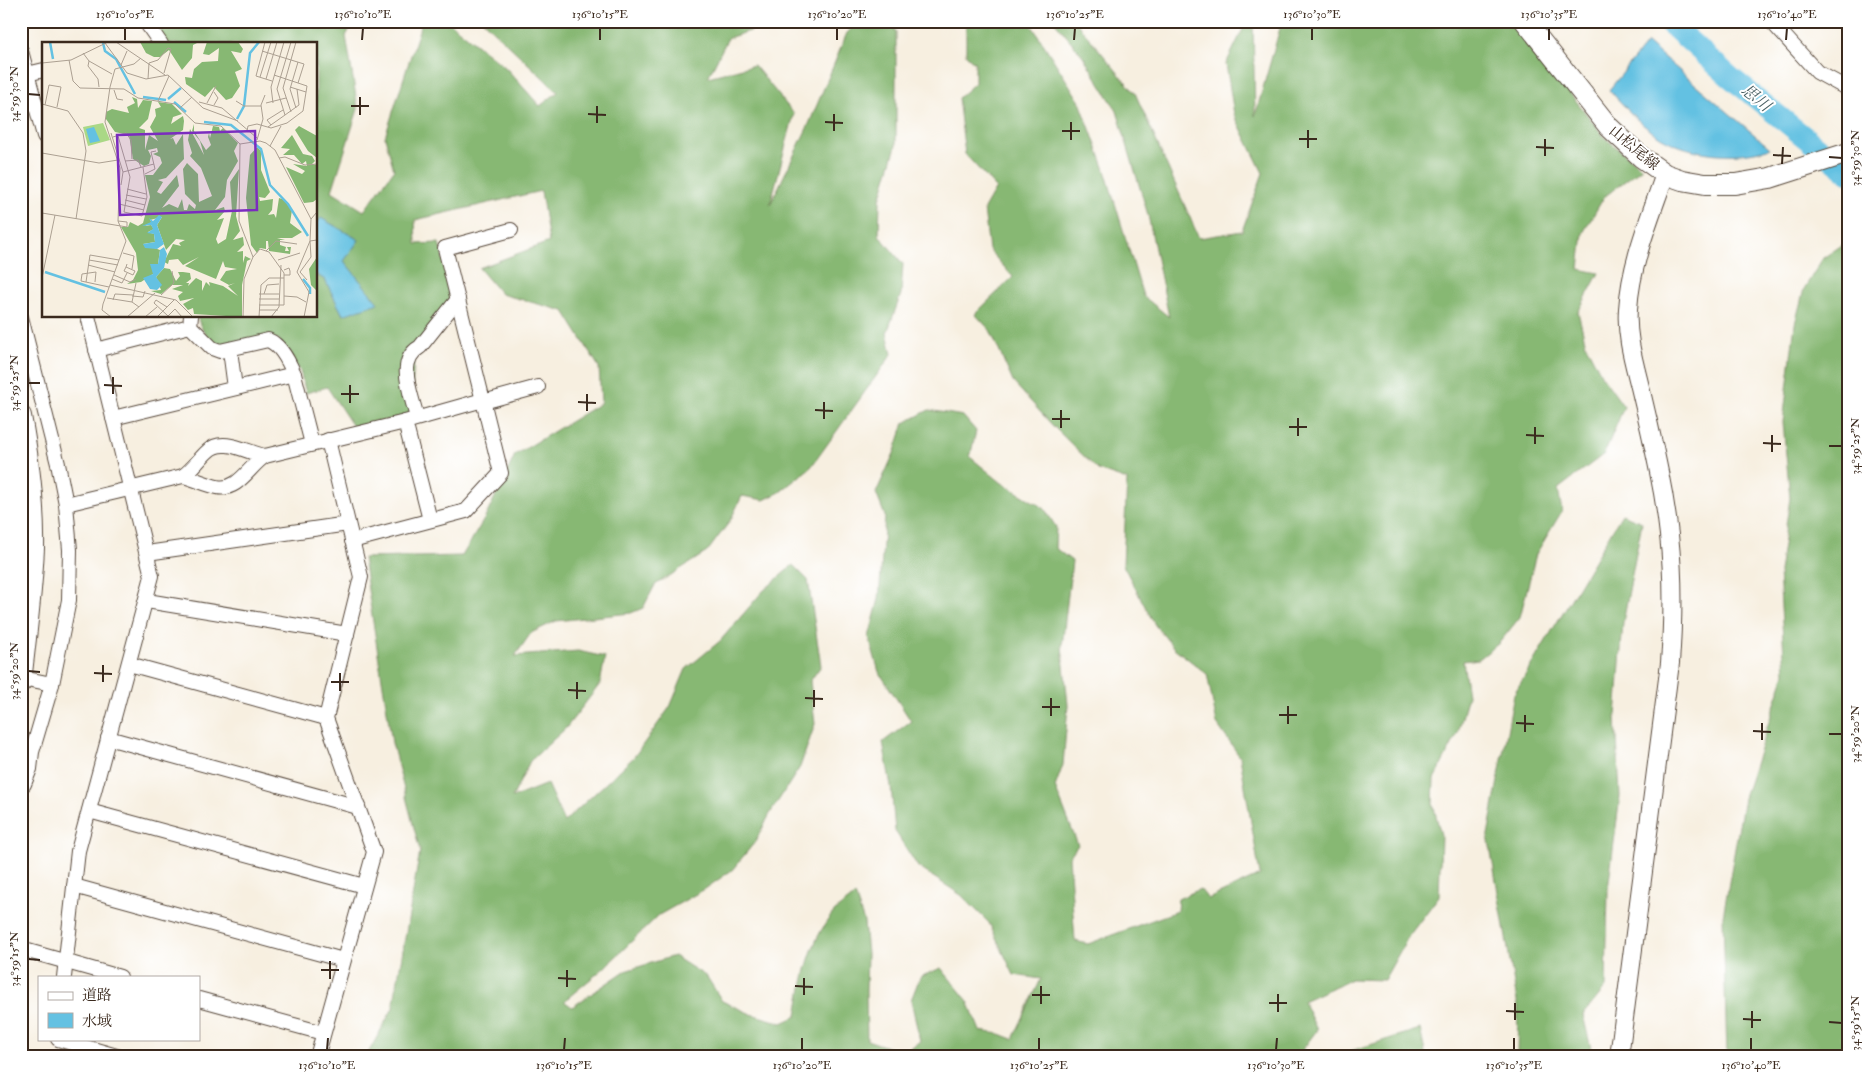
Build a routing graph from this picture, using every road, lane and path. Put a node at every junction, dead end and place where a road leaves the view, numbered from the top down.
1 (145, 21) edge
2 (1525, 21) edge
3 (1771, 21) edge
4 (160, 42) edge
5 (21, 51) edge
6 (42, 70) edge
7 (27, 74) junction
8 (1848, 89) edge
9 (42, 129) edge
10 (1848, 153) edge
11 (1665, 174) junction
12 (511, 230) dead end
13 (458, 299) junction
14 (21, 317) edge
15 (88, 318) edge
16 (190, 321) edge
17 (96, 350) junction
18 (230, 350) junction
19 (294, 374) junction
20 (538, 387) dead end
21 (235, 388) junction
22 (483, 401) junction
23 (21, 416) edge
24 (113, 418) junction
25 (411, 420) junction
26 (328, 440) junction
27 (312, 444) junction
28 (264, 456) junction
29 (183, 476) junction
30 (131, 488) junction
31 (66, 504) junction
32 (430, 520) junction
33 (348, 524) junction
34 (352, 541) junction
35 (147, 553) junction
36 (146, 600) junction
37 (347, 634) junction
38 (129, 664) junction
39 (22, 678) edge
40 (21, 682) edge
41 (52, 684) junction
42 (326, 718) junction
43 (108, 738) junction
44 (21, 784) edge
45 (358, 807) junction
46 (89, 811) junction
47 (74, 886) junction
48 (364, 886) junction
49 (21, 949) edge
50 (343, 960) junction
51 (65, 961) junction
52 (64, 976) edge
53 (117, 976) edge
54 (200, 998) edge
55 (323, 1033) junction
56 (61, 1040) edge
57 (120, 1057) edge
58 (317, 1057) edge
59 (1619, 1057) edge

1 - 4 street
2 - 11 main road, 山松尾線
3 - 8 street
5 - 7 street
6 - 7 street
7 - 9 street
10 - 11 main road, 山松尾線
11 - 59 street
12 - 13 street
13 - 22 street
13 - 25 street
14 - 31 street
15 - 17 street
16 - 17 street
16 - 18 street
17 - 24 street
18 - 19 street
18 - 21 street
19 - 21 street
19 - 27 street
20 - 22 street
21 - 24 street
22 - 25 street
22 - 32 street
23 - 39 main road
24 - 30 street
25 - 26 street
25 - 32 street
26 - 27 street
26 - 33 street
27 - 28 street
28 - 29 street
28 - 29 street
29 - 30 street
30 - 31 street
30 - 35 street
31 - 41 street
32 - 34 street
33 - 34 street
33 - 35 street
34 - 37 street
35 - 36 street
36 - 37 street
36 - 38 street
37 - 42 street
38 - 42 street
38 - 43 street
39 - 40 main road
39 - 41 street
41 - 44 street
42 - 45 street
43 - 45 street
43 - 46 street
45 - 48 street
46 - 47 street
46 - 48 street
47 - 50 street
47 - 51 street
48 - 50 street
49 - 51 street
50 - 55 street
51 - 52 street
51 - 53 street
54 - 55 street
55 - 58 street
56 - 57 street

